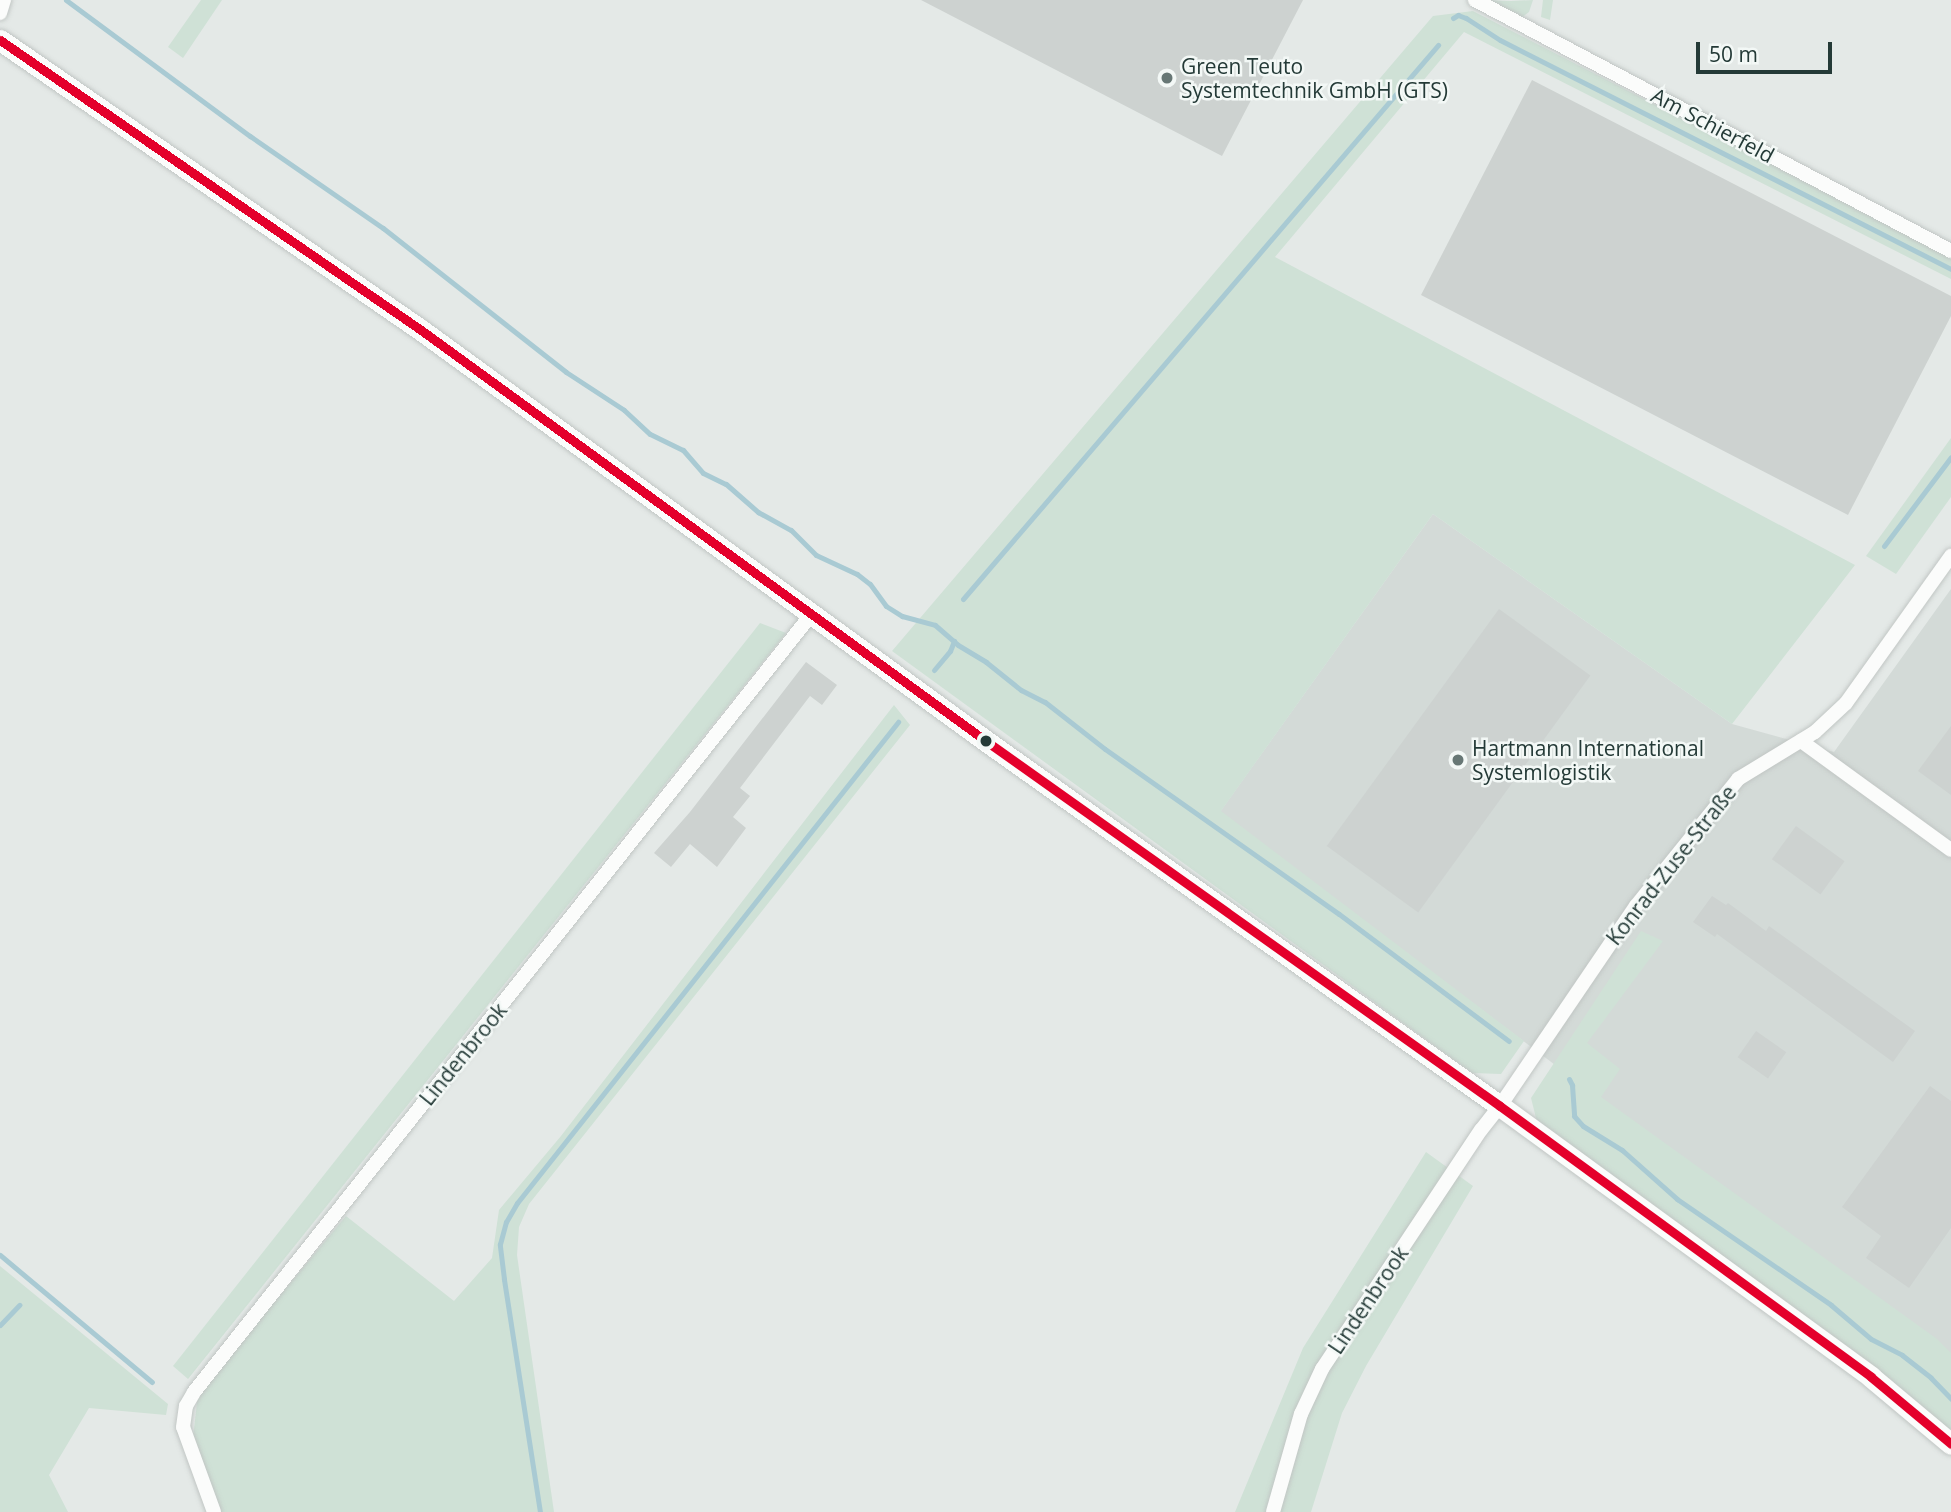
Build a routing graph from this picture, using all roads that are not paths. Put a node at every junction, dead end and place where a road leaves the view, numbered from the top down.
1 (4, 0) edge
2 (1475, 0) edge
3 (0, 13) edge
4 (0, 40) edge
5 (1951, 251) edge
6 (1951, 556) edge
7 (811, 615) junction
8 (1801, 741) junction
9 (1951, 850) edge
10 (1500, 1106) junction
11 (1951, 1444) edge
12 (214, 1512) edge
13 (1273, 1512) edge

1 - 3 street
2 - 5 street, Am Schierfeld
4 - 7 main road
6 - 8 street, Konrad-Zuse-Straße
7 - 10 main road
7 - 12 street, Lindenbrook
8 - 9 street
8 - 10 street, Konrad-Zuse-Straße
10 - 11 main road
10 - 13 street, Lindenbrook

